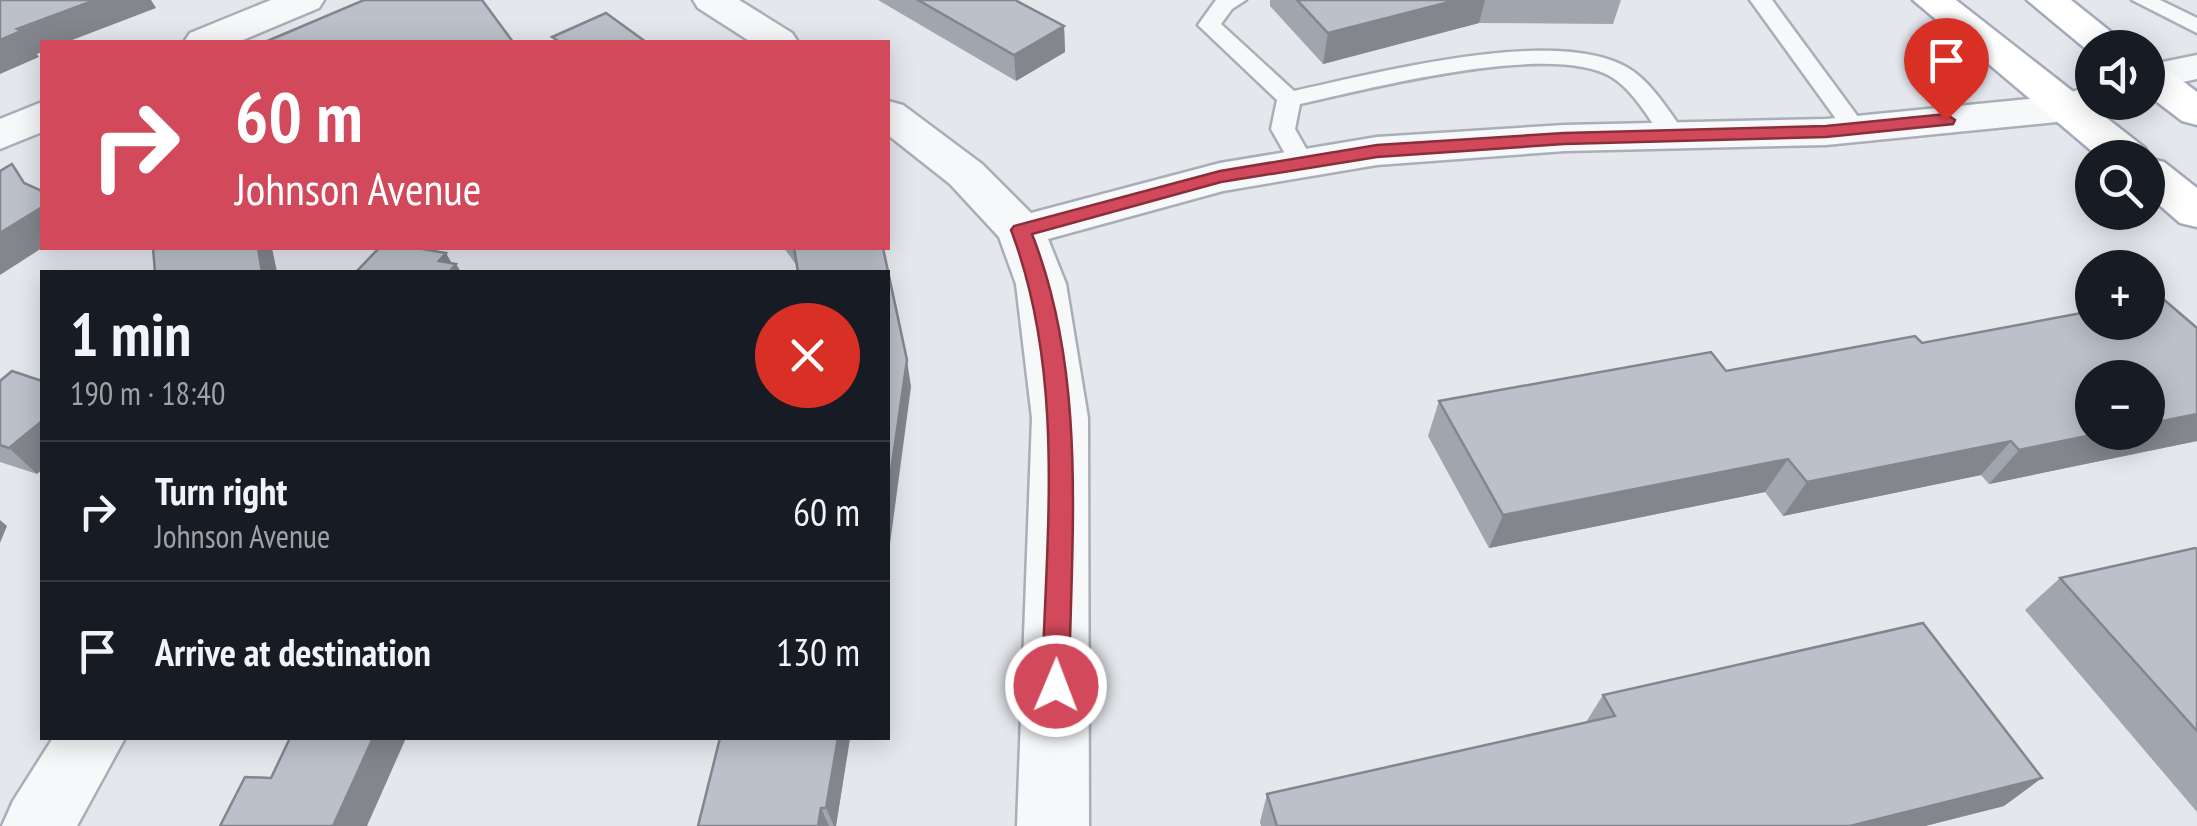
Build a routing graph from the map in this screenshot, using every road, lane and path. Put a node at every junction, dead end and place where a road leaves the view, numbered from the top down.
1 (305, 0) edge
2 (712, 0) edge
3 (1236, 0) edge
4 (1760, 0) edge
5 (1932, 0) edge
6 (2046, 0) edge
7 (2143, 0) edge
8 (2197, 26) edge
9 (2087, 30) edge
10 (209, 40) edge
11 (775, 40) edge
12 (2197, 67) edge
13 (2165, 73) edge
14 (2165, 88) edge
15 (1290, 99) junction
16 (2075, 100) edge
17 (2075, 104) edge
18 (2197, 112) edge
19 (40, 116) edge
20 (890, 116) edge
21 (2095, 120) edge
22 (1855, 129) junction
23 (0, 136) edge
24 (1676, 138) junction
25 (2113, 140) edge
26 (1301, 161) junction
27 (2165, 186) edge
28 (2197, 212) edge
29 (1021, 230) junction
30 (91, 740) edge
31 (38, 826) edge
32 (1053, 826) edge

1 - 10 street
2 - 11 street
3 - 15 lane
4 - 22 lane
5 - 16 main road
6 - 9 main road
7 - 8 lane
12 - 13 street
14 - 18 main road
15 - 24 lane
15 - 26 lane
17 - 22 street
19 - 23 street
20 - 29 street
21 - 25 main road
22 - 24 street
24 - 26 street
26 - 29 street
27 - 28 main road
29 - 32 street
30 - 31 street

